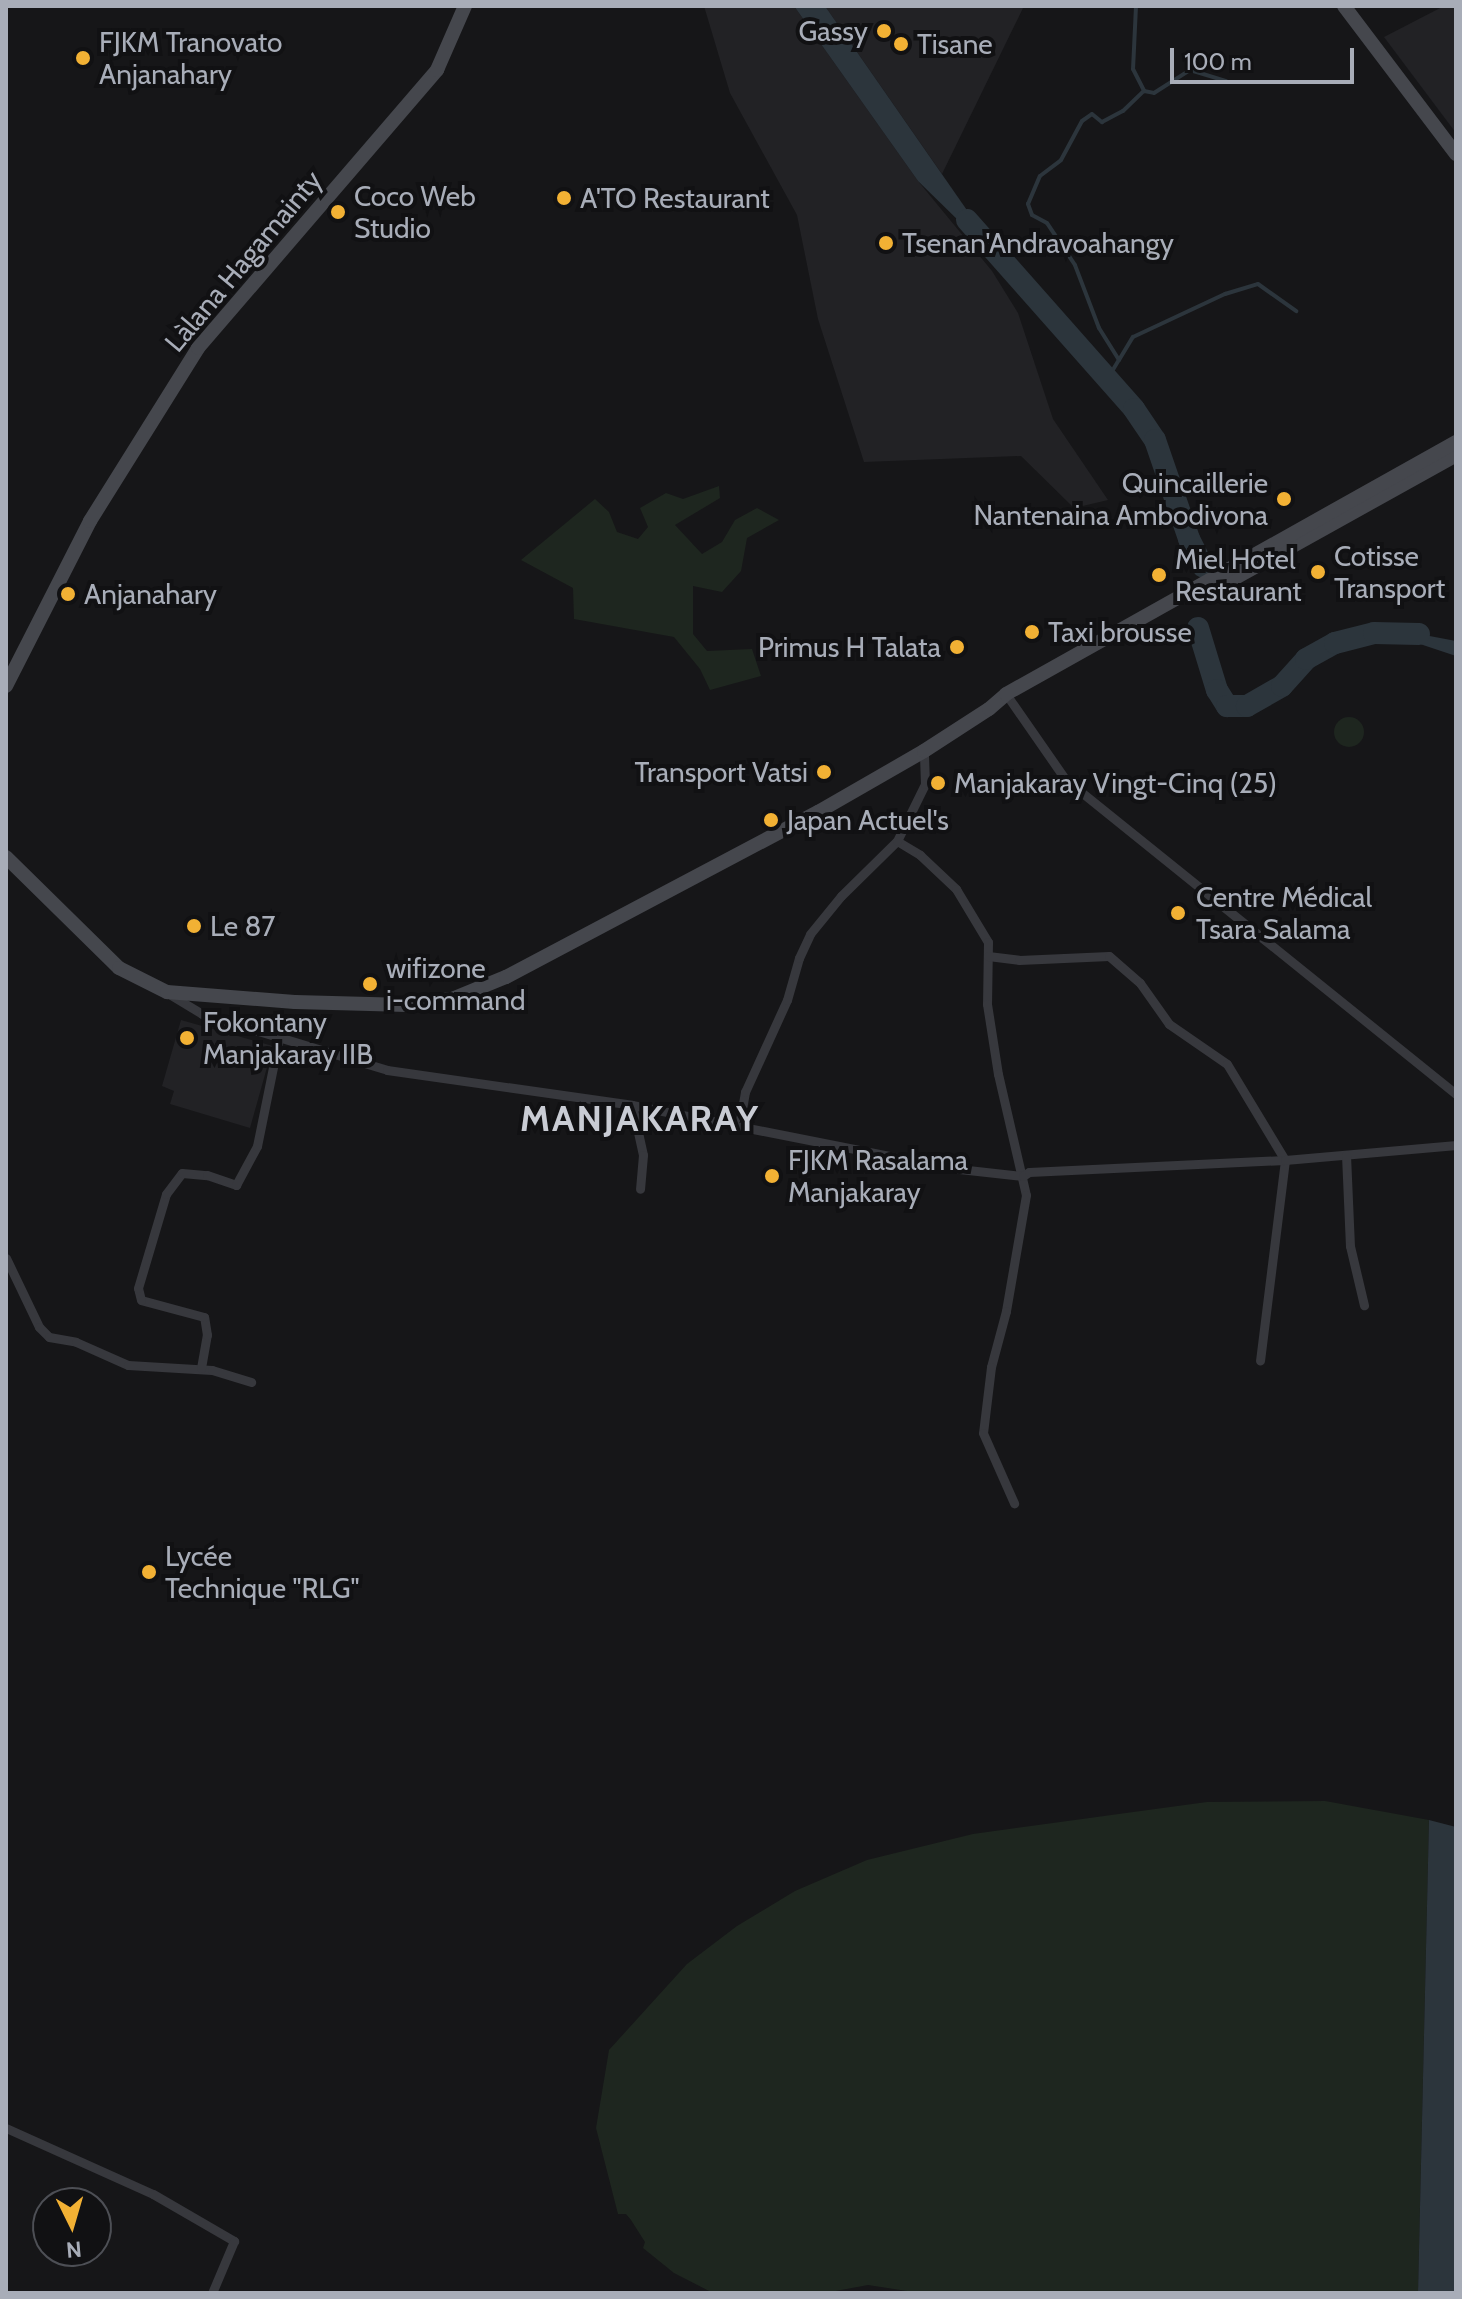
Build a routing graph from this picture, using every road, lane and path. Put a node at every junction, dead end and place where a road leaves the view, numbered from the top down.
1 (465, 6) edge
2 (1344, 6) edge
3 (1456, 154) edge
4 (1456, 442) edge
5 (1456, 455) edge
6 (1326, 523) junction
7 (6, 686) edge
8 (1009, 698) junction
9 (924, 751) junction
10 (897, 841) junction
11 (6, 857) edge
12 (988, 956) junction
13 (167, 992) junction
14 (279, 1038) junction
15 (1456, 1094) edge
16 (632, 1105) junction
17 (739, 1126) junction
18 (1456, 1145) edge
19 (1346, 1155) junction
20 (1285, 1160) junction
21 (1023, 1176) junction
22 (640, 1189) dead end
23 (6, 1258) edge
24 (1364, 1305) dead end
25 (1260, 1360) dead end
26 (201, 1368) junction
27 (251, 1382) dead end
28 (1014, 1503) dead end
29 (6, 2128) edge
30 (212, 2293) edge

1 - 7 main road, Làlana Hagamainty
2 - 3 main road
4 - 6 main road
5 - 6 main road
6 - 8 main road
8 - 9 main road
8 - 15 street
9 - 10 street
9 - 13 main road
10 - 12 street
10 - 17 street
11 - 13 main road
12 - 20 street
12 - 21 street
13 - 14 street
14 - 16 street
14 - 26 street
16 - 17 street
16 - 22 street
17 - 21 street
18 - 19 street
19 - 20 street
19 - 24 street
20 - 21 street
20 - 25 street
21 - 28 street
23 - 26 street
26 - 27 street
29 - 30 street

